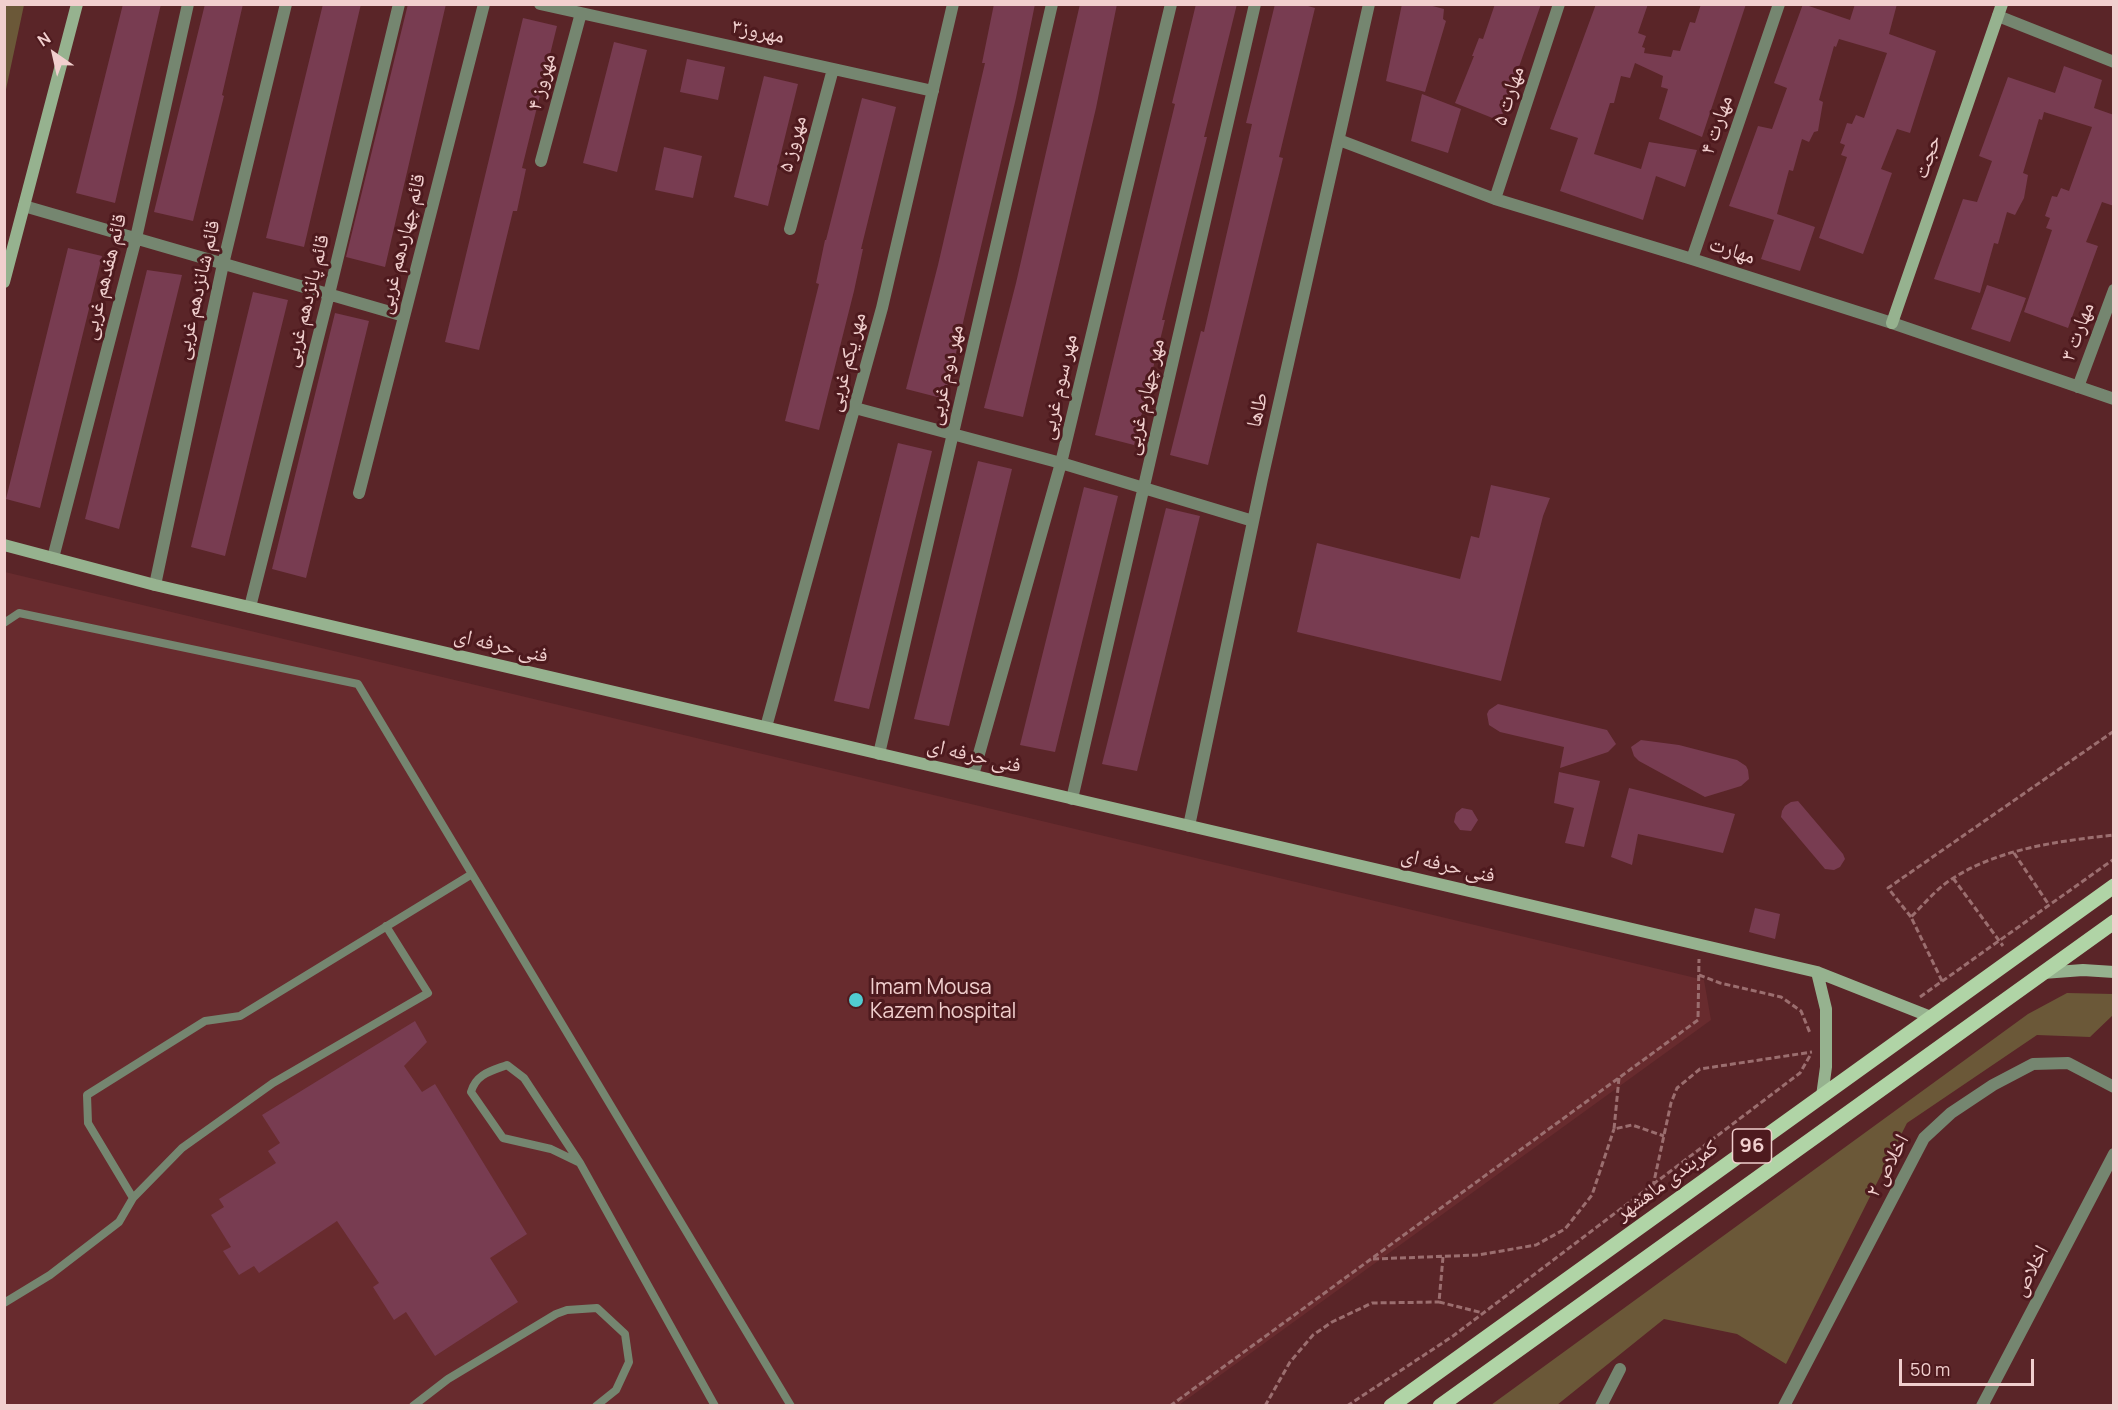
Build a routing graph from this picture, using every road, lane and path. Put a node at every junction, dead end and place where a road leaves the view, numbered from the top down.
1 (77, 4) edge
2 (188, 4) edge
3 (286, 4) edge
4 (399, 4) edge
5 (484, 4) edge
6 (540, 4) edge
7 (953, 4) edge
8 (1052, 4) edge
9 (1171, 4) edge
10 (1255, 4) edge
11 (1369, 4) edge
12 (1559, 4) edge
13 (1779, 4) edge
14 (2000, 10) edge
15 (581, 14) junction
16 (2114, 62) edge
17 (833, 69) junction
18 (933, 91) junction
19 (1339, 140) junction
20 (541, 161) dead end
21 (1495, 199) junction
22 (24, 206) junction
23 (790, 230) dead end
24 (136, 238) junction
25 (1692, 259) junction
26 (223, 264) junction
27 (4, 282) edge
28 (2114, 290) edge
29 (329, 294) junction
30 (404, 316) junction
31 (1892, 323) junction
32 (2078, 387) junction
33 (2114, 399) edge
34 (855, 408) junction
35 (953, 434) junction
36 (1061, 463) junction
37 (1145, 487) junction
38 (359, 493) dead end
39 (1253, 521) junction
40 (4, 545) edge
41 (53, 558) junction
42 (154, 585) junction
43 (250, 607) junction
44 (4, 623) edge
45 (766, 727) junction
46 (2114, 730) edge
47 (879, 753) junction
48 (974, 776) junction
49 (1072, 799) junction
50 (1189, 826) junction
51 (2114, 835) edge
52 (2014, 853) junction
53 (2114, 859) edge
54 (472, 874) junction
55 (1953, 878) junction
56 (2114, 886) edge
57 (2049, 905) junction
58 (1911, 917) junction
59 (2114, 922) edge
60 (386, 926) junction
61 (1999, 941) junction
62 (2013, 958) junction
63 (1817, 972) junction
64 (2114, 972) edge
65 (2041, 974) junction
66 (1942, 981) junction
67 (1906, 1007) junction
68 (1931, 1017) junction
69 (1826, 1050) junction
70 (1812, 1052) junction
71 (1619, 1078) junction
72 (2114, 1087) edge
73 (1822, 1096) junction
74 (1614, 1129) junction
75 (1664, 1136) junction
76 (2114, 1154) edge
77 (580, 1163) junction
78 (1653, 1186) junction
79 (133, 1198) junction
80 (1665, 1208) junction
81 (1443, 1257) junction
82 (1371, 1259) junction
83 (1439, 1302) junction
84 (4, 1303) edge
85 (1484, 1313) junction
86 (1620, 1369) dead end
87 (1987, 1404) edge
88 (413, 1406) edge
89 (596, 1406) edge
90 (715, 1406) edge
91 (791, 1406) edge
92 (1170, 1406) edge
93 (1265, 1406) edge
94 (1347, 1406) edge
95 (1390, 1406) edge
96 (1440, 1406) edge
97 (1602, 1406) edge
98 (1784, 1406) edge

1 - 22 street
2 - 24 street, قائم هفدهم غربی
3 - 26 street, قائم شانزدهم غربی
4 - 29 street, قائم پانزدهم غربی
5 - 30 street, قائم چهاردهم غربی
6 - 15 street, مهروز۳
7 - 18 street, مهر یکم غربی
8 - 35 street, مهر دوم غربی
9 - 36 street, مهر سوم غربی
10 - 37 street, مهر چهارم غربی
11 - 19 street, طاها
12 - 21 street, مهارت ۵
13 - 25 street, مهارت ۴
14 - 16 street
14 - 31 street, حجت
15 - 17 street, مهروز۳
15 - 20 street, مهروز ۴
17 - 18 street, مهروز۳
17 - 23 street, مهروز ۵
18 - 34 street, مهر یکم غربی
19 - 21 street, مهارت
19 - 39 street, طاها
21 - 25 street, مهارت
22 - 24 street
22 - 27 street
24 - 26 street
24 - 41 street, قائم هفدهم غربی
25 - 31 street, مهارت
26 - 29 street
26 - 42 street, قائم شانزدهم غربی
28 - 32 street, مهارت ۳
29 - 30 street
29 - 43 street, قائم پانزدهم غربی
30 - 38 street, قائم چهاردهم غربی
31 - 32 street, مهارت
32 - 33 street, مهارت
34 - 35 street
34 - 45 street, مهر یکم غربی
35 - 36 street
35 - 47 street, مهر دوم غربی
36 - 37 street
36 - 48 street, مهر سوم غربی
37 - 39 street
37 - 49 street, مهر چهارم غربی
39 - 50 street, طاها
40 - 41 street, فنی حرفه ای
41 - 42 street, فنی حرفه ای
42 - 43 street, فنی حرفه ای
43 - 45 street, فنی حرفه ای
44 - 54 lane
45 - 47 street, فنی حرفه ای
46 - 58 path
47 - 48 street, فنی حرفه ای
48 - 49 street, فنی حرفه ای
49 - 50 street, فنی حرفه ای
50 - 63 street, فنی حرفه ای
51 - 52 path
52 - 55 path
52 - 57 path
53 - 57 path
54 - 60 lane
54 - 91 lane
55 - 58 path
55 - 61 path
56 - 62 main road, کمربندی ماهشهر / 96
57 - 61 path
58 - 66 path
59 - 65 main road, 96
60 - 79 lane
60 - 79 lane
61 - 62 path
61 - 66 path
62 - 68 main road, کمربندی ماهشهر / 96
63 - 67 street, فنی حرفه ای
63 - 69 street
64 - 65 street
65 - 96 main road, 96
66 - 67 path
67 - 68 street, فنی حرفه ای
68 - 73 main road, کمربندی ماهشهر / 96
69 - 70 path
69 - 73 street
70 - 71 path
70 - 75 path
70 - 78 path
71 - 74 path
71 - 82 path
72 - 98 street, اخلاص ۲
73 - 80 main road, کمربندی ماهشهر / 96
74 - 75 path
74 - 81 path
75 - 78 path
76 - 87 street, اخلاص
77 - 77 lane
77 - 90 lane
78 - 80 path
78 - 85 path
79 - 84 lane
80 - 95 main road, کمربندی ماهشهر / 96
81 - 82 path
81 - 83 path
82 - 92 path
83 - 85 path
83 - 93 path
85 - 94 path
86 - 97 street
88 - 89 lane

